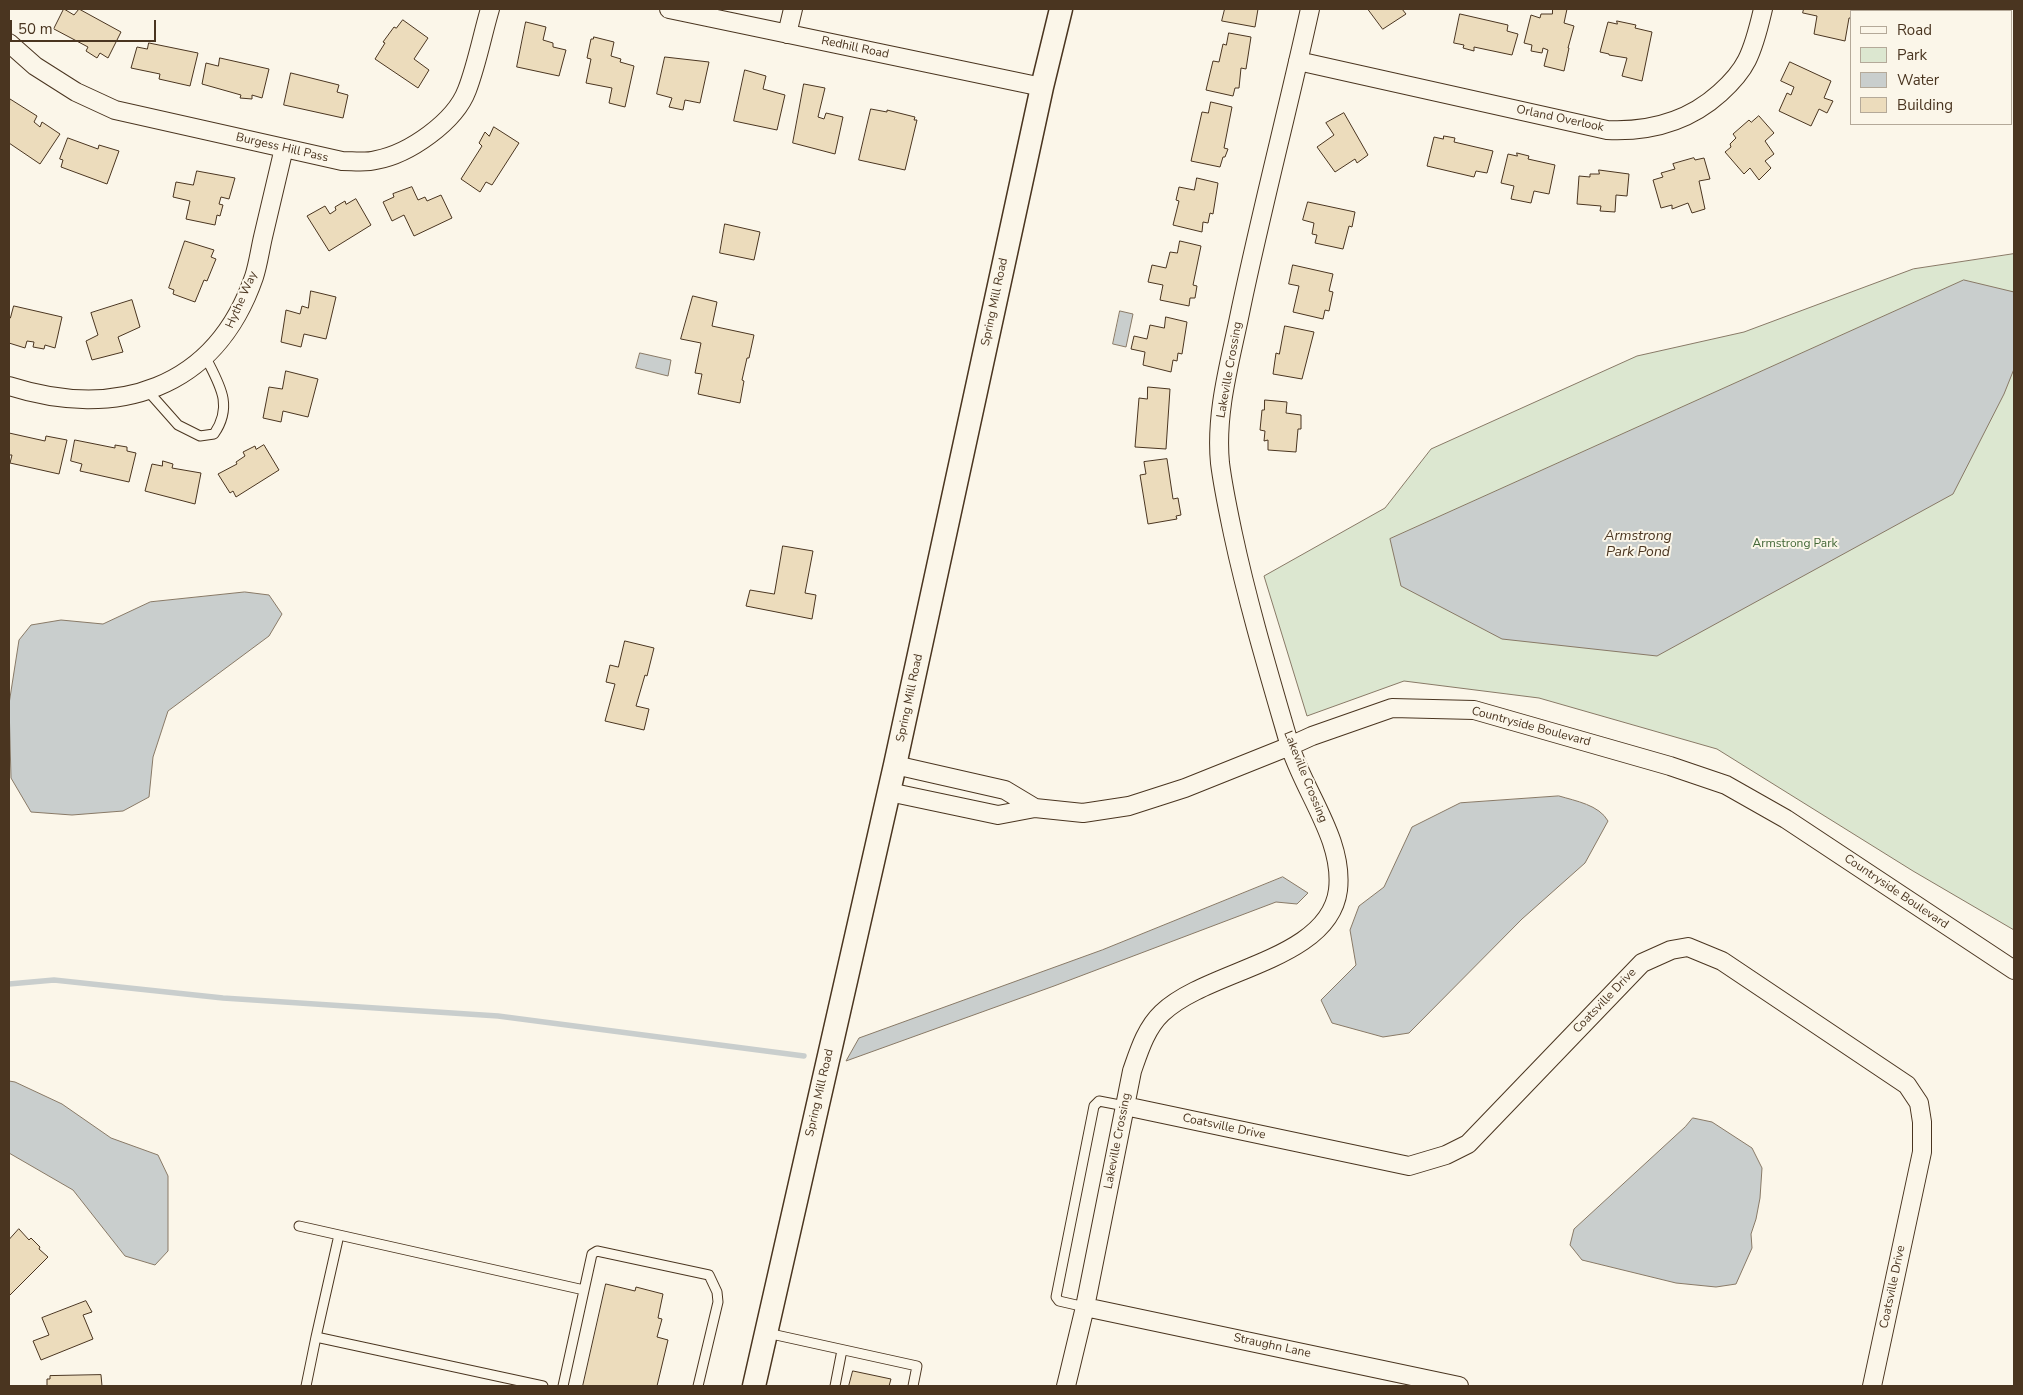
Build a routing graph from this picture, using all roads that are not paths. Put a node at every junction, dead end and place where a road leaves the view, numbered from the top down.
1 (490, 9) edge
2 (669, 9) edge
3 (793, 9) edge
4 (1060, 9) edge
5 (1310, 9) edge
6 (1763, 9) edge
7 (787, 34) junction
8 (9, 43) edge
9 (1298, 61) junction
10 (1042, 87) junction
11 (284, 148) junction
12 (205, 356) junction
13 (9, 386) edge
14 (147, 390) junction
15 (1290, 746) junction
16 (895, 765) junction
17 (889, 792) junction
18 (1035, 808) junction
19 (2014, 970) edge
20 (1125, 1106) junction
21 (299, 1226) dead end
22 (339, 1235) junction
23 (584, 1290) junction
24 (1085, 1307) junction
25 (766, 1333) junction
26 (316, 1337) junction
27 (842, 1350) junction
28 (306, 1386) edge
29 (543, 1386) edge
30 (562, 1386) edge
31 (698, 1386) edge
32 (754, 1386) edge
33 (835, 1386) edge
34 (913, 1386) edge
35 (1066, 1386) edge
36 (1459, 1386) edge
37 (1872, 1386) edge

1 - 11 street, Burgess Hill Pass
2 - 7 street, Redhill Road
3 - 7 street
4 - 10 street, Spring Mill Road
5 - 9 street, Lakeville Crossing
6 - 9 street, Orland Overlook
7 - 10 street, Redhill Road
8 - 11 street, Burgess Hill Pass
9 - 15 street, Lakeville Crossing
10 - 16 street, Spring Mill Road
11 - 12 street, Hythe Way
12 - 14 street, Hythe Way
12 - 14 lane
13 - 14 street, Hythe Way
15 - 18 street, Countryside Boulevard
15 - 19 street, Countryside Boulevard
15 - 20 street, Lakeville Crossing
16 - 17 street, Spring Mill Road
16 - 18 street
17 - 18 street, Countryside Boulevard
17 - 25 street, Spring Mill Road
20 - 24 street, Lakeville Crossing
20 - 24 lane
20 - 37 street, Coatsville Drive
21 - 22 lane
22 - 23 lane
22 - 26 lane
23 - 30 lane
23 - 31 lane
24 - 35 street, Lakeville Crossing
24 - 36 street, Straughn Lane
25 - 27 lane
25 - 32 street, Spring Mill Road
26 - 28 lane
26 - 29 lane
27 - 33 lane
27 - 34 lane

